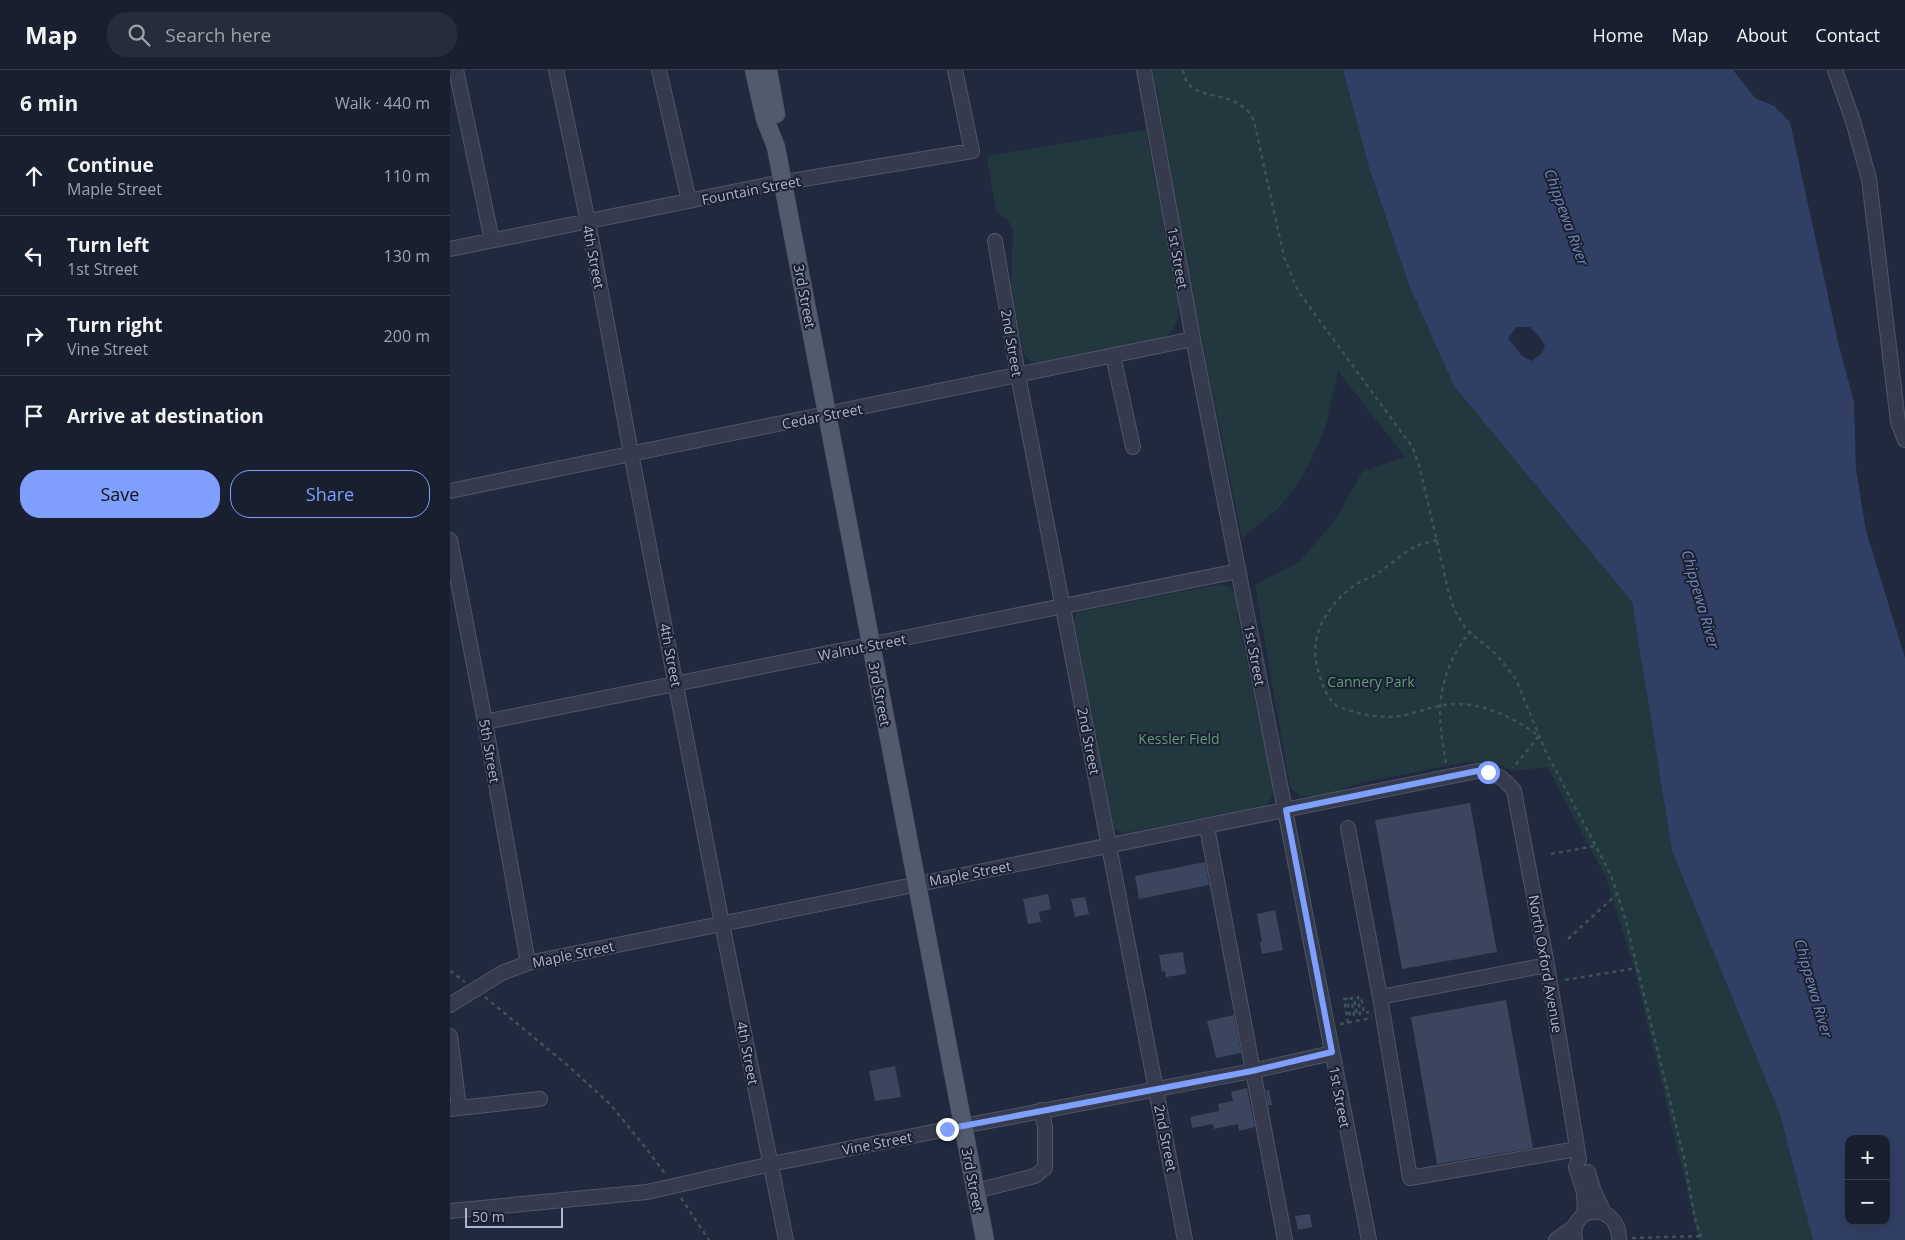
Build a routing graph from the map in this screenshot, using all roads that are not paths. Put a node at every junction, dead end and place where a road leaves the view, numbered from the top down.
1 (456, 70) edge
2 (556, 70) edge
3 (659, 70) edge
4 (754, 70) edge
5 (768, 70) edge
6 (955, 70) edge
7 (1144, 70) edge
8 (1835, 70) edge
9 (776, 147) junction
10 (783, 184) junction
11 (689, 202) junction
12 (588, 222) junction
13 (492, 240) junction
14 (995, 241) dead end
15 (450, 249) edge
16 (1193, 339) junction
17 (1113, 356) junction
18 (1018, 375) junction
19 (828, 415) junction
20 (1905, 440) edge
21 (1133, 447) dead end
22 (631, 453) junction
23 (450, 491) edge
24 (450, 540) edge
25 (1238, 571) junction
26 (1064, 607) junction
27 (871, 646) junction
28 (677, 683) junction
29 (485, 722) junction
30 (1499, 775) joint
31 (1286, 810) junction
32 (1207, 827) junction
33 (1348, 828) dead end
34 (1109, 846) junction
35 (916, 883) junction
36 (722, 924) junction
37 (528, 964) junction
38 (1547, 964) junction
39 (1380, 997) junction
40 (450, 1005) edge
41 (450, 1036) edge
42 (1332, 1052) junction
43 (1252, 1071) junction
44 (1156, 1089) junction
45 (540, 1099) dead end
46 (455, 1108) edge
47 (1042, 1110) junction
48 (963, 1126) junction
49 (1578, 1154) junction
50 (771, 1164) junction
51 (976, 1191) junction
52 (450, 1212) edge
53 (1604, 1213) junction
54 (1586, 1214) junction
55 (1575, 1226) junction
56 (1625, 1239) edge
57 (786, 1240) edge
58 (985, 1240) edge
59 (1185, 1240) edge
60 (1285, 1240) edge
61 (1369, 1240) edge
62 (1556, 1240) edge
63 (1575, 1240) edge

1 - 13 street
2 - 12 street, 4th Street
3 - 11 street
4 - 9 main road, 3rd Street
5 - 9 main road, 3rd Street
6 - 10 street, Fountain Street
7 - 16 street, 1st Street
8 - 20 street
9 - 10 main road, 3rd Street
10 - 11 street, Fountain Street
10 - 19 main road, 3rd Street
11 - 12 street, Fountain Street
12 - 13 street, Fountain Street
12 - 22 street, 4th Street
13 - 15 street, Fountain Street
14 - 18 street, 2nd Street
16 - 17 street, Cedar Street
16 - 25 street, 1st Street
17 - 18 street, Cedar Street
17 - 21 street
18 - 19 street, Cedar Street
18 - 26 street, 2nd Street
19 - 22 street, Cedar Street
19 - 27 main road, 3rd Street
22 - 23 street, Cedar Street
22 - 28 street, 4th Street
24 - 29 street, 5th Street
25 - 26 street, Walnut Street
25 - 31 street, 1st Street
26 - 27 street, Walnut Street
26 - 34 street, 2nd Street
27 - 28 street, Walnut Street
27 - 35 main road, 3rd Street
28 - 29 street, Walnut Street
28 - 36 street, 4th Street
29 - 37 street, 5th Street
30 - 31 street, Maple Street
30 - 38 street, North Oxford Avenue
31 - 32 street, Maple Street
31 - 42 street, 1st Street
32 - 34 street, Maple Street
32 - 43 street
33 - 39 street
34 - 35 street, Maple Street
34 - 44 street, 2nd Street
35 - 36 street, Maple Street
35 - 48 main road, 3rd Street
36 - 37 street, Maple Street
36 - 50 street, 4th Street
37 - 40 street, Maple Street
38 - 39 street
38 - 49 street, North Oxford Avenue
39 - 49 street
41 - 46 street
42 - 43 street, Vine Street
42 - 61 street, 1st Street
43 - 44 street, Vine Street
43 - 60 street
44 - 47 street, Vine Street
44 - 59 street, 2nd Street
45 - 46 street
47 - 48 street, Vine Street
47 - 51 street
48 - 50 street, Vine Street
48 - 51 main road, 3rd Street
49 - 53 street, North Oxford Avenue
49 - 54 street, North Oxford Avenue
50 - 52 street, Vine Street
50 - 57 street, 4th Street
51 - 58 main road, 3rd Street
53 - 54 street
53 - 56 street, North Oxford Avenue
54 - 55 street
55 - 62 street
55 - 63 street

